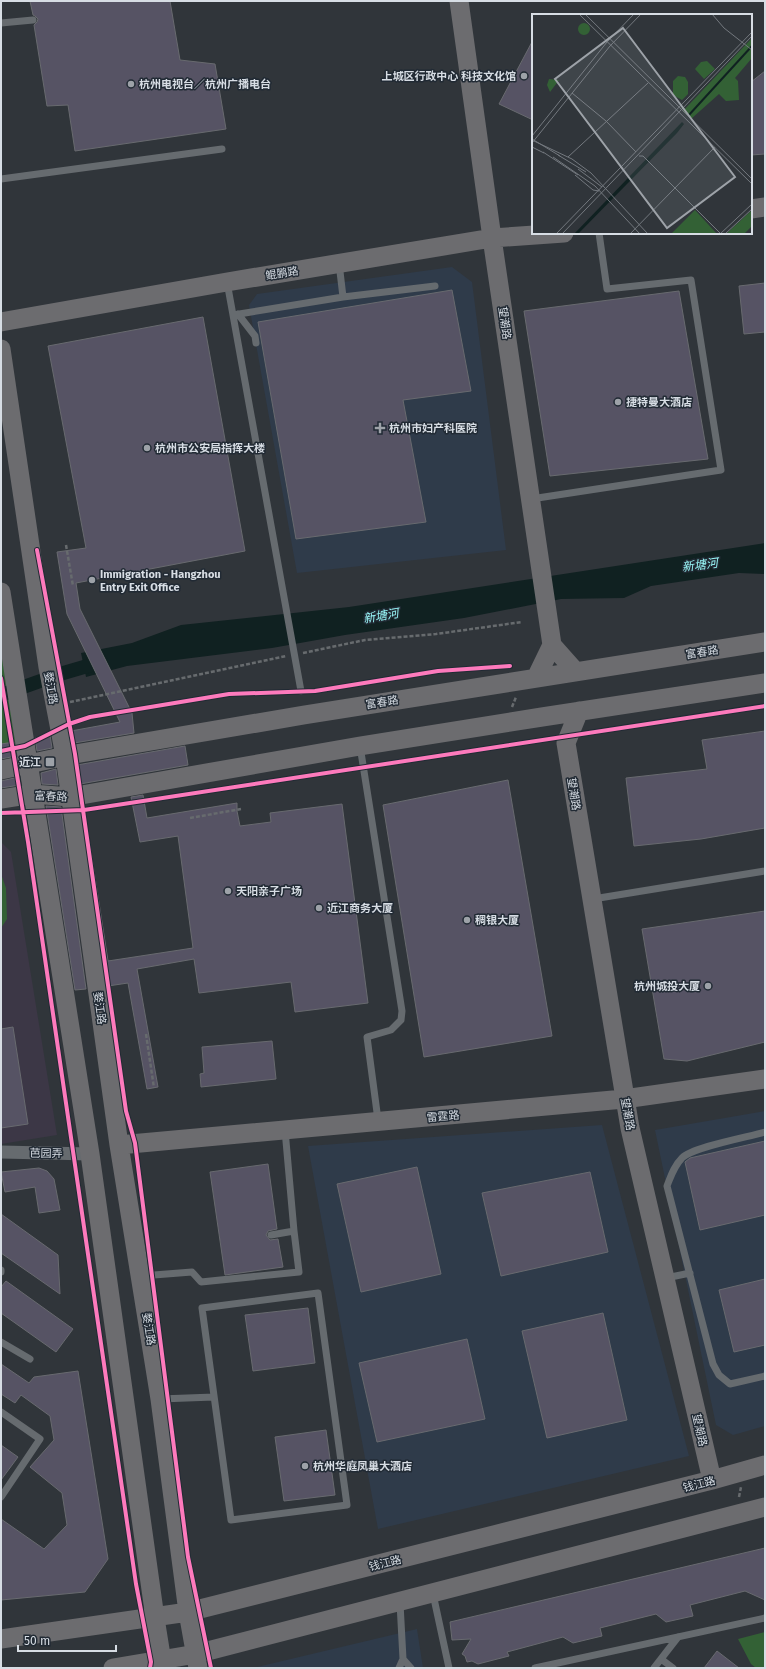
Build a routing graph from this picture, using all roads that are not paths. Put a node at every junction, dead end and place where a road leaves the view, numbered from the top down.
1 (459, 1) edge
2 (33, 20) dead end
3 (1, 23) edge
4 (222, 149) dead end
5 (1, 179) edge
6 (765, 207) edge
7 (752, 209) edge
8 (550, 234) edge
9 (599, 234) edge
10 (492, 238) junction
11 (338, 263) junction
12 (227, 282) junction
13 (435, 286) dead end
14 (343, 297) junction
15 (236, 315) junction
16 (1, 322) edge
17 (256, 343) dead end
18 (1, 349) edge
19 (531, 500) junction
20 (1, 592) edge
21 (551, 638) junction
22 (765, 642) edge
23 (576, 672) junction
24 (536, 678) junction
25 (765, 683) edge
26 (301, 691) dead end
27 (579, 711) junction
28 (542, 717) junction
29 (566, 743) junction
30 (360, 746) junction
31 (65, 756) junction
32 (27, 765) junction
33 (1, 770) edge
34 (33, 794) junction
35 (70, 797) junction
36 (1, 799) edge
37 (765, 871) edge
38 (591, 900) junction
39 (765, 1079) edge
40 (624, 1099) junction
41 (378, 1122) junction
42 (285, 1130) junction
43 (765, 1132) edge
44 (120, 1145) junction
45 (1, 1152) edge
46 (90, 1154) junction
47 (294, 1231) junction
48 (272, 1235) dead end
49 (690, 1273) junction
50 (141, 1276) junction
51 (665, 1278) junction
52 (1, 1342) edge
53 (30, 1359) dead end
54 (765, 1376) edge
55 (214, 1397) junction
56 (160, 1399) junction
57 (1, 1412) edge
58 (765, 1465) edge
59 (712, 1480) junction
60 (1, 1497) edge
61 (765, 1507) edge
62 (433, 1594) junction
63 (400, 1602) junction
64 (188, 1612) junction
65 (155, 1618) junction
66 (765, 1618) edge
67 (678, 1637) junction
68 (1, 1639) edge
69 (403, 1659) junction
70 (661, 1659) junction
71 (197, 1661) edge
72 (163, 1664) edge
73 (113, 1668) edge
74 (399, 1668) edge
75 (411, 1668) edge
76 (449, 1668) edge
77 (535, 1668) edge
78 (654, 1668) edge
79 (674, 1668) edge

1 - 10 street, 望潮路
2 - 3 lane
4 - 5 lane
6 - 7 street
8 - 10 street, 鲲鹏路
9 - 19 lane
10 - 11 street, 鲲鹏路
10 - 19 street, 望潮路
11 - 12 street, 鲲鹏路
11 - 14 lane
12 - 15 lane
12 - 16 street, 鲲鹏路
13 - 14 lane
14 - 15 lane
15 - 17 lane
15 - 26 lane
18 - 31 street, 婺江路
19 - 21 street, 望潮路
20 - 32 street
21 - 23 street
21 - 24 street
22 - 23 street, 富春路
23 - 24 street, 富春路
24 - 31 street, 富春路
25 - 27 street, 富春路
27 - 28 street, 富春路
27 - 29 street
28 - 29 street
28 - 30 street, 富春路
29 - 38 street, 望潮路
30 - 35 street, 富春路
30 - 41 lane
31 - 32 street, 富春路
31 - 35 street, 婺江路
32 - 33 street, 富春路
32 - 34 street
34 - 35 street, 富春路
34 - 36 street, 富春路
34 - 46 street
35 - 44 street, 婺江路
37 - 38 lane
38 - 40 street, 望潮路
39 - 40 street, 雷霆路
40 - 41 street, 雷霆路
40 - 51 street, 望潮路
41 - 42 street, 雷霆路
42 - 44 street, 雷霆路
42 - 47 lane
43 - 49 lane
44 - 50 street, 婺江路
45 - 46 street, 芭园弄
46 - 65 street
47 - 48 lane
47 - 50 lane
49 - 51 lane
49 - 54 lane
50 - 56 street, 婺江路
51 - 59 street, 望潮路
52 - 53 lane
55 - 55 lane
55 - 56 lane
56 - 64 street, 婺江路
57 - 60 lane
58 - 59 street, 钱江路
59 - 64 street, 钱江路
61 - 62 street
62 - 63 street
62 - 76 lane
63 - 69 lane
63 - 71 street
64 - 65 street, 钱江路
64 - 71 street, 婺江路
65 - 68 street, 钱江路
65 - 72 street
66 - 67 lane
67 - 70 lane
67 - 77 lane
69 - 74 lane
69 - 75 lane
70 - 78 lane
70 - 79 lane
71 - 72 street
72 - 73 street

